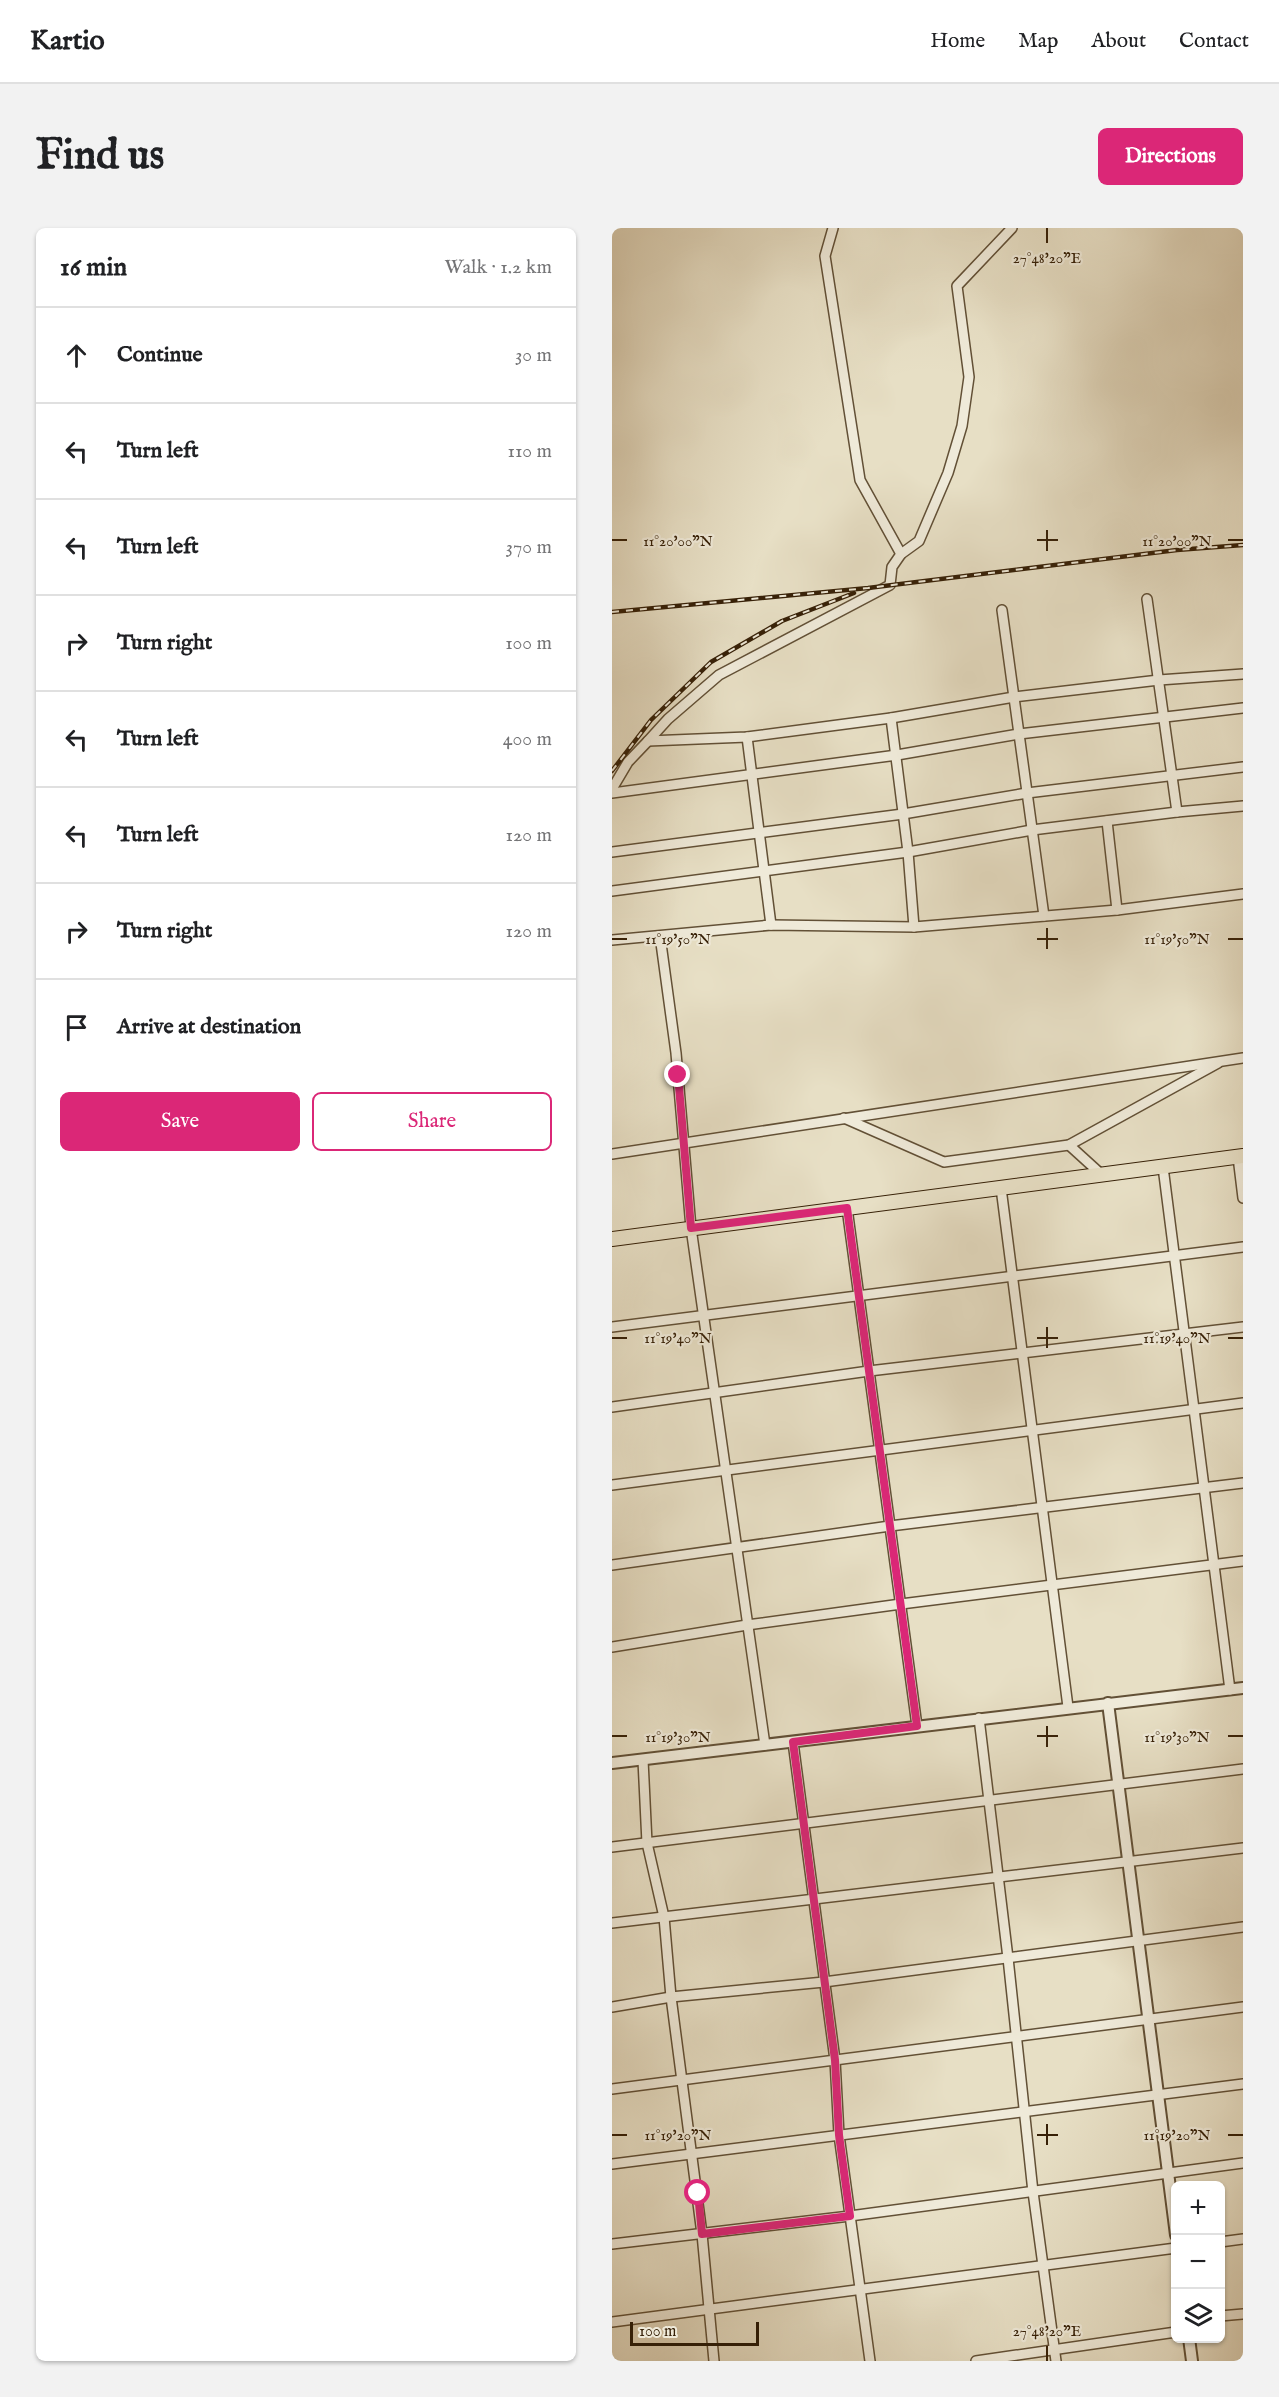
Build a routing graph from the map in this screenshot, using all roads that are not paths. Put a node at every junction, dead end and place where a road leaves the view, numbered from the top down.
1 (833, 228) edge
2 (1012, 228) edge
3 (901, 554) junction
4 (1147, 599) dead end
5 (1002, 610) dead end
6 (1243, 674) edge
7 (1159, 680) junction
8 (1014, 697) junction
9 (1243, 708) edge
10 (1164, 716) junction
11 (891, 718) junction
12 (1019, 734) junction
13 (747, 737) junction
14 (648, 741) junction
15 (897, 756) junction
16 (1243, 767) edge
17 (1172, 775) junction
18 (752, 776) junction
19 (612, 791) edge
20 (1027, 793) junction
21 (1243, 806) edge
22 (1177, 812) junction
23 (903, 814) junction
24 (1107, 820) junction
25 (1032, 830) junction
26 (760, 832) junction
27 (612, 852) edge
28 (908, 852) junction
29 (765, 870) junction
30 (612, 891) edge
31 (1243, 894) edge
32 (1117, 910) junction
33 (1044, 916) junction
34 (771, 925) junction
35 (914, 927) junction
36 (660, 936) junction
37 (612, 940) edge
38 (1243, 1058) edge
39 (1223, 1060) junction
40 (843, 1118) junction
41 (684, 1142) junction
42 (1069, 1145) junction
43 (612, 1154) edge
44 (1241, 1157) edge
45 (1162, 1167) junction
46 (1102, 1175) junction
47 (1001, 1188) junction
48 (1243, 1198) edge
49 (847, 1208) junction
50 (691, 1228) junction
51 (612, 1239) edge
52 (1243, 1247) edge
53 (1174, 1256) junction
54 (1013, 1276) junction
55 (858, 1296) junction
56 (704, 1316) junction
57 (612, 1327) edge
58 (1243, 1327) edge
59 (1184, 1333) junction
60 (1023, 1352) junction
61 (869, 1371) junction
62 (715, 1394) junction
63 (1243, 1403) edge
64 (612, 1407) edge
65 (1194, 1409) junction
66 (1033, 1430) junction
67 (880, 1450) junction
68 (725, 1470) junction
69 (1243, 1483) edge
70 (612, 1485) edge
71 (1204, 1487) junction
72 (1043, 1508) junction
73 (890, 1526) junction
74 (736, 1547) junction
75 (1243, 1561) edge
76 (612, 1565) edge
77 (1214, 1565) junction
78 (1053, 1583) junction
79 (901, 1604) junction
80 (747, 1625) junction
81 (612, 1647) edge
82 (1243, 1688) edge
83 (1230, 1690) junction
84 (1108, 1703) junction
85 (1068, 1707) junction
86 (979, 1718) junction
87 (917, 1726) junction
88 (793, 1742) junction
89 (765, 1745) junction
90 (643, 1760) junction
91 (612, 1763) edge
92 (1243, 1769) edge
93 (1118, 1784) junction
94 (989, 1800) junction
95 (803, 1824) junction
96 (647, 1843) junction
97 (612, 1847) edge
98 (1243, 1848) edge
99 (1128, 1862) junction
100 (998, 1878) junction
101 (815, 1899) junction
102 (664, 1917) junction
103 (612, 1923) edge
104 (1243, 1927) edge
105 (1138, 1941) junction
106 (1008, 1958) junction
107 (824, 1982) junction
108 (670, 1997) junction
109 (612, 2007) edge
110 (1243, 2007) edge
111 (1148, 2019) junction
112 (1017, 2036) junction
113 (835, 2060) junction
114 (682, 2080) junction
115 (1243, 2084) edge
116 (612, 2090) edge
117 (1158, 2095) junction
118 (1025, 2111) junction
119 (839, 2135) junction
120 (693, 2153) junction
121 (612, 2163) edge
122 (1243, 2163) edge
123 (1168, 2173) junction
124 (1033, 2192) junction
125 (1171, 2196) edge
126 (850, 2216) junction
127 (702, 2234) junction
128 (1243, 2239) edge
129 (1225, 2241) edge
130 (612, 2244) edge
131 (1171, 2249) edge
132 (1045, 2265) junction
133 (859, 2290) junction
134 (708, 2310) junction
135 (1243, 2314) edge
136 (1225, 2316) edge
137 (612, 2322) edge
138 (1171, 2333) edge
139 (1190, 2343) edge
140 (1055, 2350) junction
141 (1034, 2353) junction
142 (714, 2361) edge
143 (870, 2361) edge
144 (976, 2361) edge
145 (1018, 2361) edge
146 (1056, 2361) edge
147 (1192, 2361) edge

1 - 3 street
2 - 3 street
3 - 14 street
4 - 7 street
5 - 8 street
6 - 7 street
7 - 8 street
7 - 10 street
8 - 11 street
8 - 12 street
9 - 10 street
10 - 12 street
10 - 17 street
11 - 13 street
11 - 15 street
12 - 15 street
12 - 20 street
13 - 14 street
13 - 18 street
14 - 19 street
15 - 18 street
15 - 23 street
16 - 17 street
17 - 20 street
17 - 22 street
18 - 19 street
18 - 26 street
20 - 23 street
20 - 25 street
21 - 22 street
22 - 24 street
23 - 26 street
23 - 28 street
24 - 25 street
24 - 32 street
25 - 28 street
25 - 33 street
26 - 27 street
26 - 29 street
28 - 29 street
28 - 35 street
29 - 30 street
29 - 34 street
31 - 32 street
32 - 33 street
33 - 35 street
34 - 35 street
34 - 36 street
36 - 37 street
36 - 41 street
38 - 39 street
39 - 40 street
39 - 42 street
40 - 41 street
40 - 42 street
41 - 43 street
41 - 50 street
42 - 46 street
44 - 45 main road
44 - 48 street
45 - 46 main road
45 - 53 street
46 - 47 main road
47 - 49 main road
47 - 54 street
49 - 50 main road
49 - 55 street
50 - 51 main road
50 - 56 street
52 - 53 street
53 - 54 street
53 - 59 street
54 - 55 street
54 - 60 street
55 - 56 street
55 - 61 street
56 - 57 street
56 - 62 street
58 - 59 street
59 - 60 street
59 - 65 street
60 - 61 street
60 - 66 street
61 - 62 street
61 - 67 street
62 - 64 street
62 - 68 street
63 - 65 street
65 - 66 street
65 - 71 street
66 - 67 street
66 - 72 street
67 - 68 street
67 - 73 street
68 - 70 street
68 - 74 street
69 - 71 street
71 - 72 street
71 - 77 street
72 - 73 street
72 - 78 street
73 - 74 street
73 - 79 street
74 - 76 street
74 - 80 street
75 - 77 street
77 - 78 street
77 - 83 street
78 - 79 street
78 - 85 street
79 - 80 street
79 - 87 street
80 - 81 street
80 - 89 street
82 - 83 street
83 - 84 street
84 - 85 street
84 - 93 street
85 - 86 street
86 - 87 street
86 - 94 street
87 - 88 street
88 - 89 street
88 - 95 street
89 - 90 street
90 - 91 street
90 - 96 street
92 - 93 street
93 - 94 street
93 - 99 street
94 - 95 street
94 - 100 street
95 - 96 street
95 - 101 street
96 - 97 street
96 - 102 street
98 - 99 street
99 - 100 street
99 - 105 street
100 - 101 street
100 - 106 street
101 - 102 street
101 - 107 street
102 - 103 street
102 - 108 street
104 - 105 street
105 - 106 street
105 - 111 street
106 - 107 street
106 - 112 street
107 - 108 street
107 - 113 street
108 - 109 street
108 - 114 street
110 - 111 street
111 - 112 street
111 - 117 street
112 - 113 street
112 - 118 street
113 - 114 street
113 - 119 street
114 - 116 street
114 - 120 street
115 - 117 street
117 - 118 street
117 - 123 street
118 - 119 street
118 - 124 street
119 - 120 street
119 - 126 street
120 - 121 street
120 - 127 street
122 - 123 street
123 - 124 street
123 - 125 street
124 - 126 street
124 - 132 street
126 - 127 street
126 - 133 street
127 - 130 street
127 - 134 street
128 - 129 street
131 - 132 street
132 - 133 street
132 - 140 street
133 - 134 street
133 - 143 street
134 - 137 street
134 - 142 street
135 - 136 street
138 - 140 street
139 - 147 street
140 - 141 street
140 - 146 street
141 - 144 street
141 - 145 street

